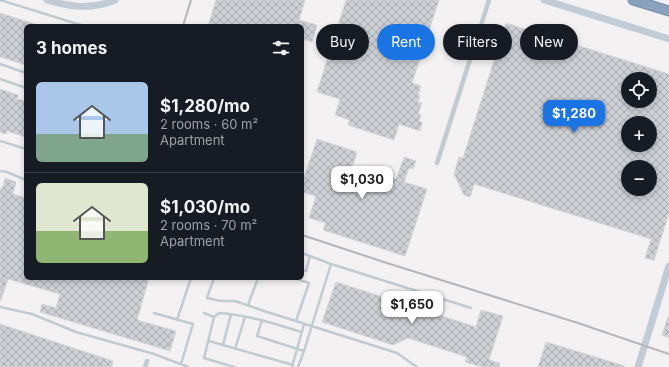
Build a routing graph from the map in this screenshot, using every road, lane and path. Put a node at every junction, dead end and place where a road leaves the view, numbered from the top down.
1 (0, 0) edge
2 (47, 0) edge
3 (115, 0) edge
4 (489, 0) edge
5 (544, 0) edge
6 (633, 0) edge
7 (669, 11) edge
8 (78, 24) edge
9 (669, 39) edge
10 (0, 64) edge
11 (24, 72) edge
12 (0, 79) edge
13 (24, 87) edge
14 (0, 141) edge
15 (24, 148) edge
16 (437, 163) dead end
17 (0, 171) edge
18 (24, 179) edge
19 (304, 254) edge
20 (310, 256) junction
21 (331, 264) junction
22 (669, 266) edge
23 (304, 270) edge
24 (190, 280) edge
25 (213, 280) edge
26 (257, 280) edge
27 (300, 280) edge
28 (248, 305) junction
29 (0, 307) edge
30 (471, 308) dead end
31 (154, 313) dead end
32 (204, 313) dead end
33 (231, 314) junction
34 (214, 317) junction
35 (245, 317) junction
36 (177, 320) junction
37 (262, 320) junction
38 (296, 320) junction
39 (304, 324) junction
40 (311, 326) junction
41 (302, 332) junction
42 (209, 341) junction
43 (223, 345) junction
44 (235, 349) junction
45 (296, 349) junction
46 (304, 351) junction
47 (147, 361) dead end
48 (181, 364) junction
49 (292, 366) edge
50 (145, 367) edge
51 (188, 367) edge
52 (234, 367) edge
53 (298, 367) edge
54 (417, 367) edge
55 (638, 367) edge

1 - 8 lane
2 - 3 street
4 - 16 street
5 - 9 street
6 - 7 highway
10 - 11 lane
12 - 13 lane
14 - 15 lane
17 - 18 lane
19 - 20 lane
20 - 21 lane
20 - 23 lane
21 - 30 lane
21 - 40 lane
22 - 55 street
24 - 36 lane
25 - 28 lane
26 - 28 lane
27 - 38 lane
28 - 38 lane
29 - 48 lane
31 - 36 lane
32 - 34 lane
33 - 34 lane
33 - 35 lane
33 - 43 lane
34 - 42 lane
35 - 37 lane
35 - 44 lane
36 - 48 lane
37 - 41 lane
37 - 45 lane
38 - 39 lane
39 - 40 lane
39 - 41 lane
40 - 46 lane
40 - 54 lane
41 - 45 lane
42 - 43 lane
42 - 52 lane
43 - 44 lane
44 - 49 lane
45 - 46 lane
45 - 49 lane
46 - 53 lane
47 - 50 street
48 - 51 lane

